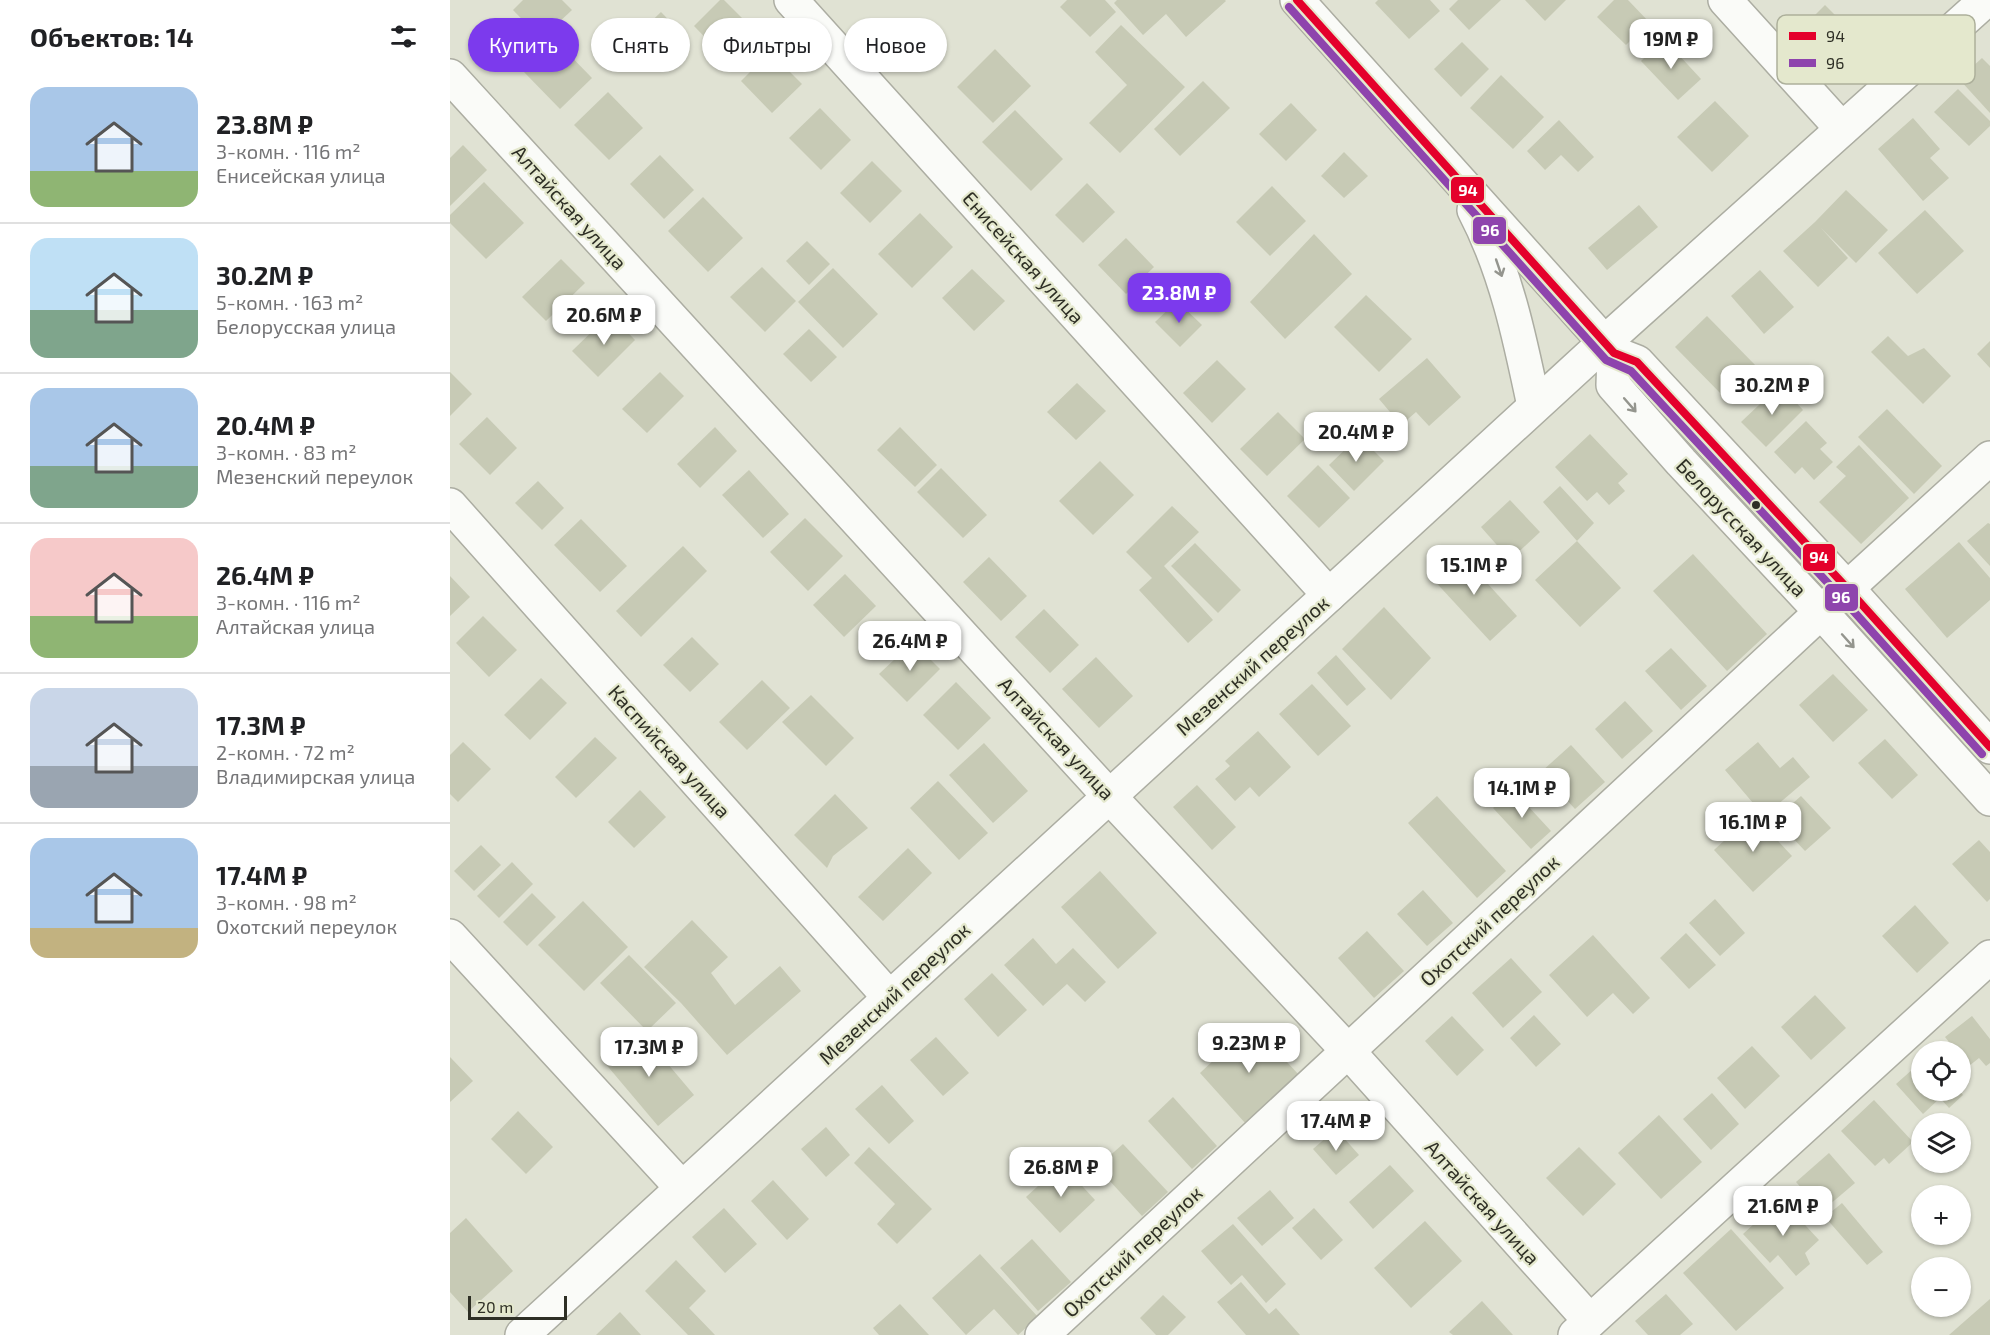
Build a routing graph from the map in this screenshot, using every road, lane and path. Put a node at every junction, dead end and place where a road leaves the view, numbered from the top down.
1 (791, 0) edge
2 (1297, 0) edge
3 (1725, 0) edge
4 (1986, 0) edge
5 (1969, 15) edge
6 (1777, 57) edge
7 (450, 76) edge
8 (1801, 84) edge
9 (1892, 84) edge
10 (1842, 129) junction
11 (1457, 177) junction
12 (1609, 347) junction
13 (1534, 406) junction
14 (1990, 458) edge
15 (450, 505) edge
16 (1846, 588) junction
17 (1329, 595) junction
18 (1821, 612) junction
19 (1990, 747) edge
20 (1109, 796) junction
21 (1990, 799) edge
22 (450, 936) edge
23 (1990, 957) edge
24 (890, 997) junction
25 (1348, 1051) junction
26 (682, 1188) junction
27 (1583, 1328) edge
28 (522, 1335) edge
29 (1042, 1335) edge

1 - 17 street, Енисейская улица
2 - 11 street, Белорусская улица
3 - 6 street
4 - 5 street, Мезенский переулок
7 - 20 street, Алтайская улица
8 - 10 street
9 - 10 street, Мезенский переулок
10 - 12 street, Мезенский переулок
11 - 12 street, Белорусская улица
11 -> 13 street
12 - 13 street, Мезенский переулок
12 - 16 street, Белорусская улица
12 -> 18 street, Белорусская улица
13 - 17 street, Мезенский переулок
14 - 16 street, Охотский переулок
15 - 24 street, Каспийская улица
16 - 18 street, Охотский переулок
16 - 19 street, Белорусская улица
17 - 20 street, Мезенский переулок
18 -> 21 street, Белорусская улица
18 - 25 street, Охотский переулок
20 - 24 street, Мезенский переулок
20 - 25 street, Алтайская улица
22 - 26 street
23 - 27 street
24 - 26 street, Мезенский переулок
25 - 27 street, Алтайская улица
25 - 29 street, Охотский переулок
26 - 28 street, Мезенский переулок

